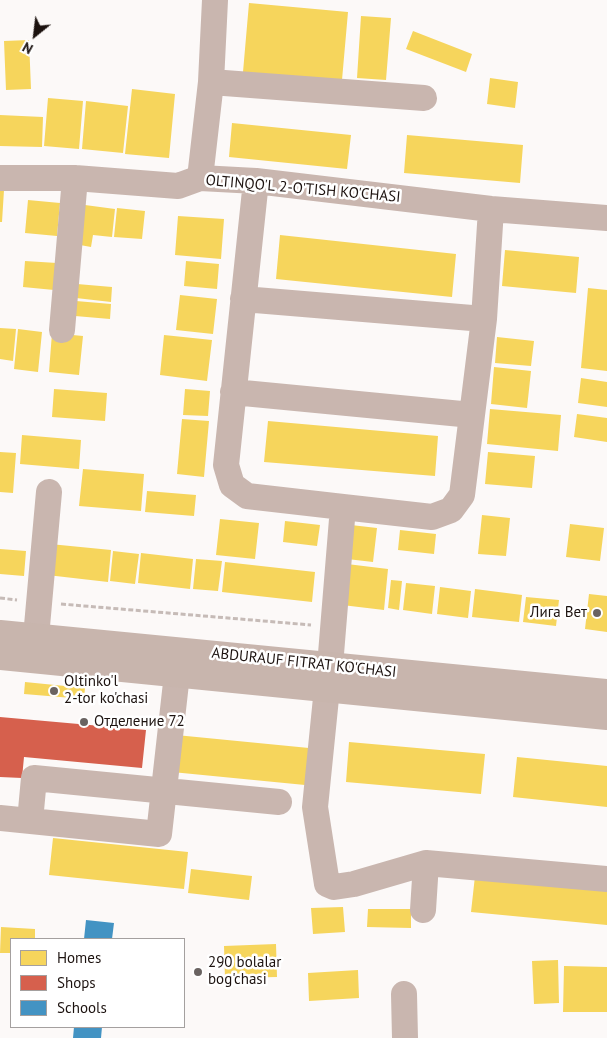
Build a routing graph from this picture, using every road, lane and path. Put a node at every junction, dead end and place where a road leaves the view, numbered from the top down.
1 (215, 0) edge
2 (211, 82) junction
3 (424, 98) dead end
4 (0, 178) edge
5 (75, 178) junction
6 (200, 178) junction
7 (256, 181) junction
8 (491, 208) junction
9 (607, 218) edge
10 (243, 299) junction
11 (484, 319) junction
12 (62, 330) dead end
13 (233, 392) junction
14 (472, 414) junction
15 (49, 492) dead end
16 (343, 507) junction
17 (0, 598) edge
18 (39, 602) junction
19 (334, 627) junction
20 (0, 634) edge
21 (36, 637) junction
22 (0, 656) edge
23 (177, 674) junction
24 (328, 677) junction
25 (607, 693) edge
26 (607, 716) edge
27 (164, 790) junction
28 (279, 802) dead end
29 (0, 818) edge
30 (30, 821) junction
31 (426, 864) junction
32 (607, 879) edge
33 (423, 910) dead end
34 (404, 994) dead end
35 (405, 1038) edge

1 - 2 street
2 - 3 street
2 - 6 street
4 - 5 street, OLTINQO'L 2-O'TISH KO'CHASI
5 - 6 street, OLTINQO'L 2-O'TISH KO'CHASI
5 - 12 street
6 - 7 street, OLTINQO'L 2-O'TISH KO'CHASI
7 - 8 street, OLTINQO'L 2-O'TISH KO'CHASI
7 - 10 street
8 - 9 street, OLTINQO'L 2-O'TISH KO'CHASI
8 - 11 street
10 - 11 street
10 - 13 street
11 - 14 street
13 - 14 street
13 - 16 street
14 - 16 street
15 - 18 street
16 - 19 street
17 - 18 path
18 - 19 path
18 - 21 street
19 - 24 street
20 - 21 main road, ABDURAUF FITRAT KO'CHASI
21 - 24 main road, ABDURAUF FITRAT KO'CHASI
22 - 23 main road, ABDURAUF FITRAT KO'CHASI
23 - 24 main road, ABDURAUF FITRAT KO'CHASI
23 - 27 street
24 - 25 main road, ABDURAUF FITRAT KO'CHASI
24 - 26 main road, ABDURAUF FITRAT KO'CHASI
24 - 31 street
27 - 28 street
27 - 30 street
27 - 30 street
29 - 30 street
31 - 32 street
31 - 33 street
34 - 35 street

